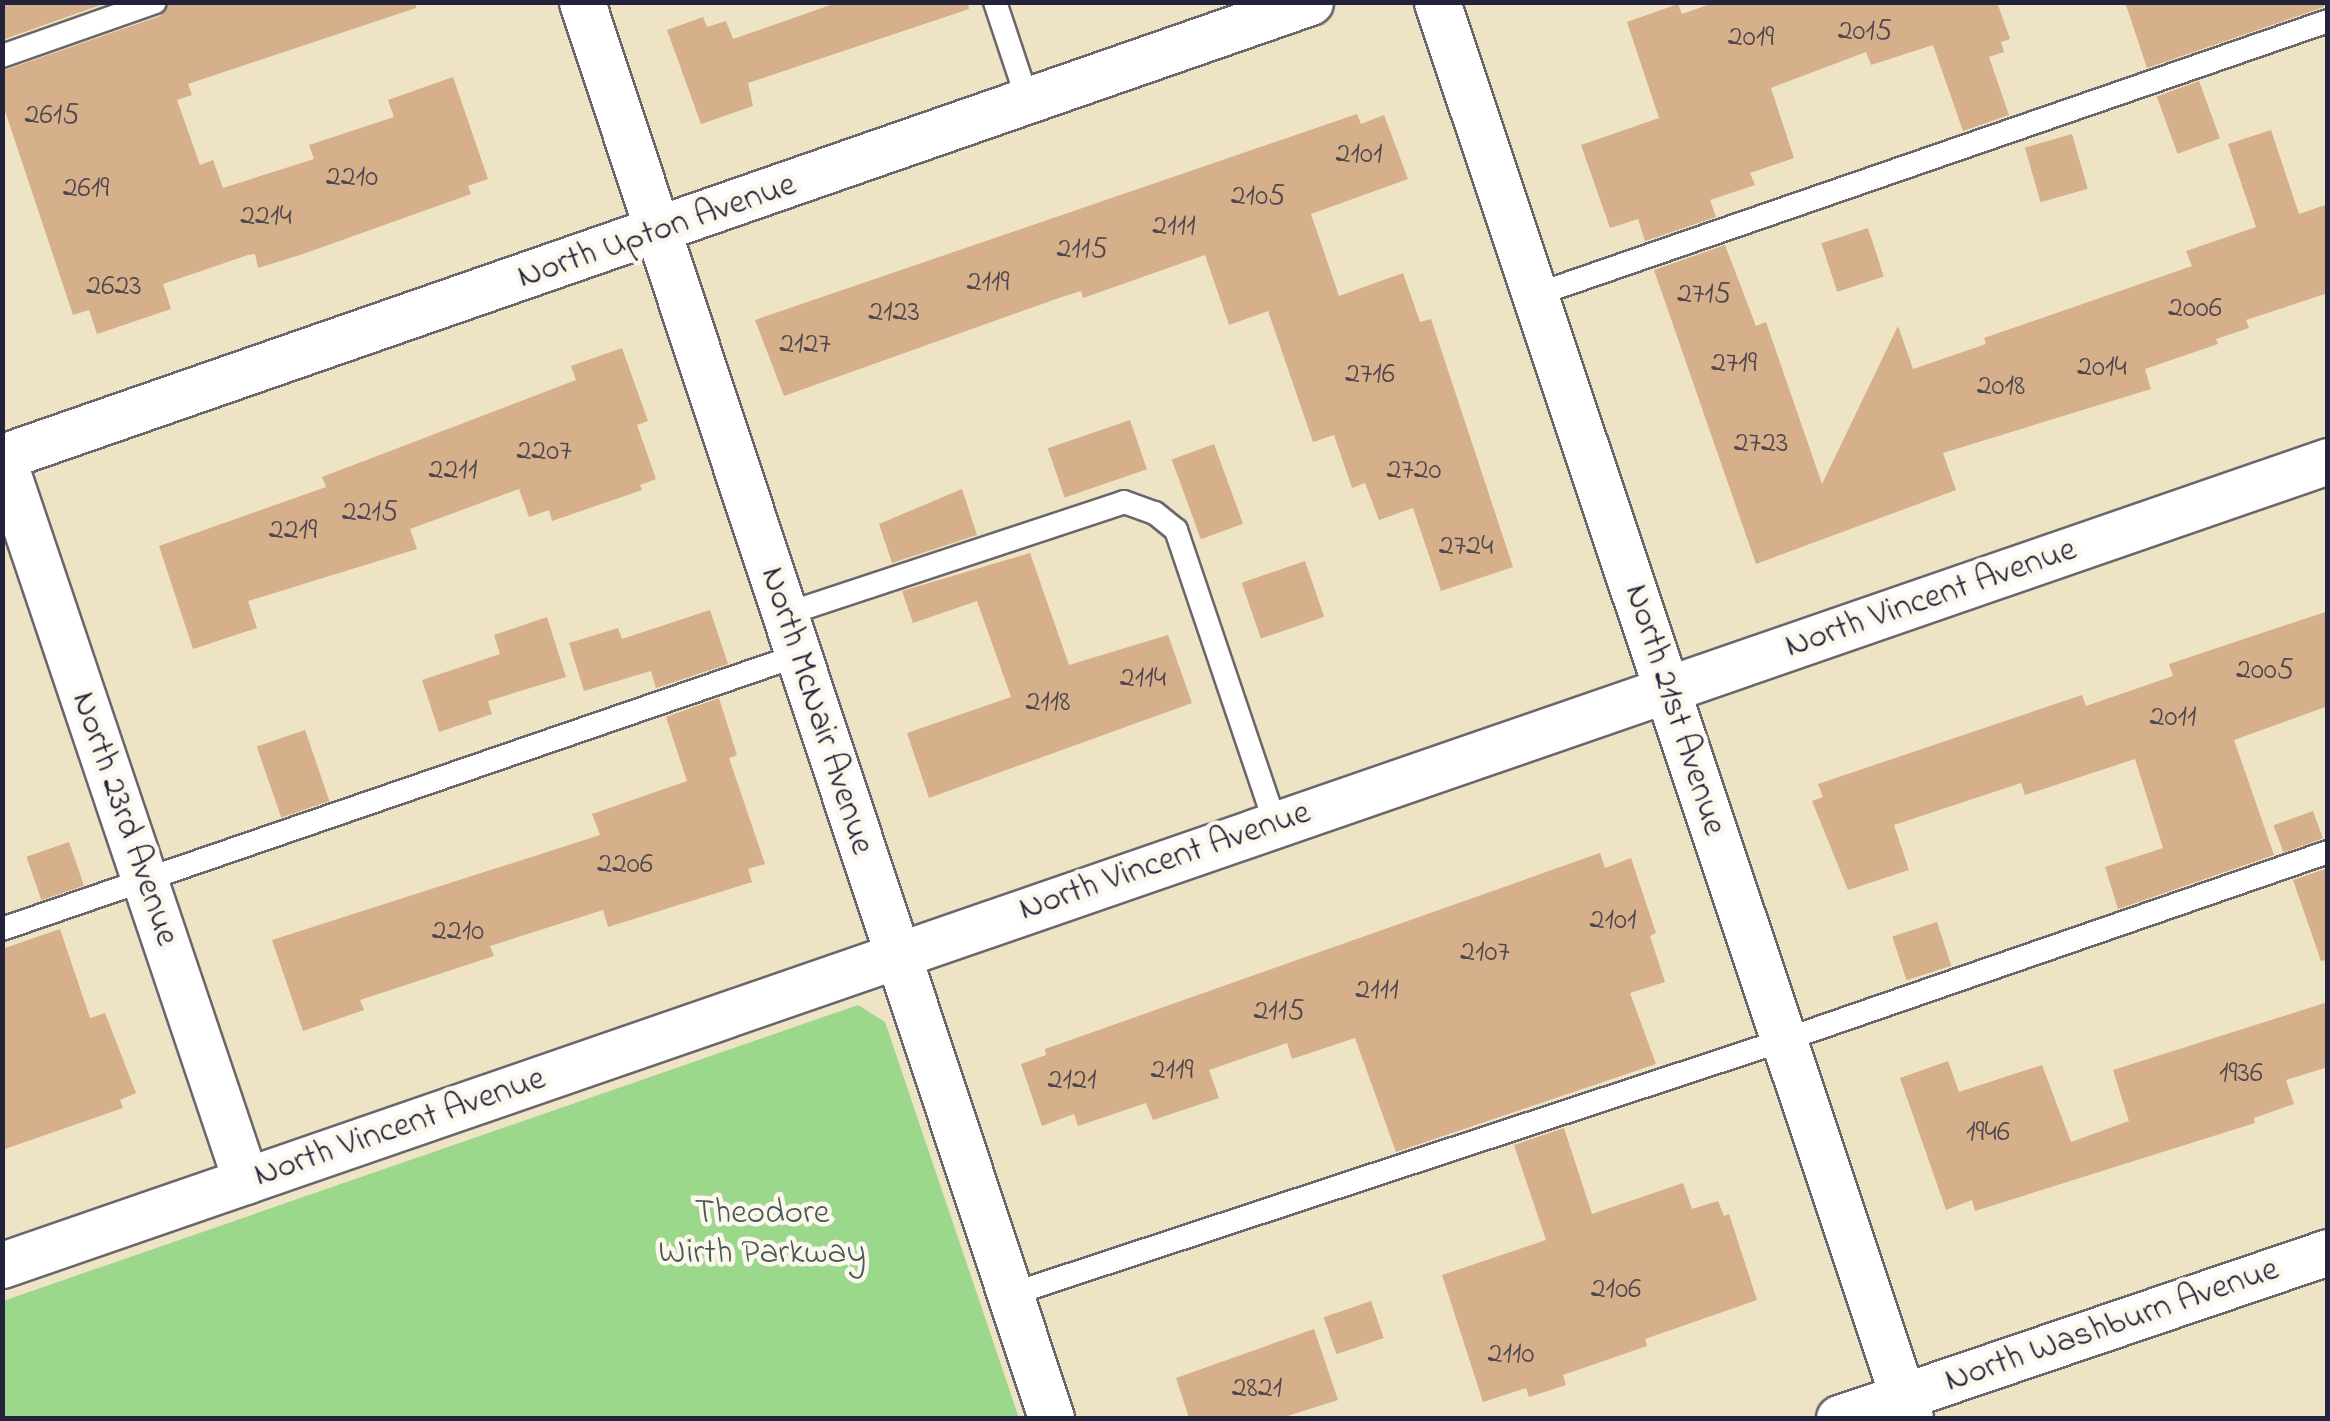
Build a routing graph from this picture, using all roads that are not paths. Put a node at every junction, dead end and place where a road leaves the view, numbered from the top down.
1 (155, 2) edge
2 (582, 2) edge
3 (995, 2) edge
4 (1310, 2) edge
5 (1437, 2) edge
6 (2328, 21) edge
7 (2, 56) edge
8 (1028, 101) junction
9 (656, 233) junction
10 (1535, 295) junction
11 (2, 457) edge
12 (2328, 462) edge
13 (792, 634) junction
14 (1666, 690) junction
15 (1274, 823) junction
16 (2328, 852) edge
17 (145, 880) junction
18 (2, 928) edge
19 (896, 957) junction
20 (1784, 1040) junction
21 (246, 1181) junction
22 (2328, 1252) edge
23 (2, 1265) edge
24 (1010, 1294) junction
25 (1906, 1408) edge
26 (1051, 1418) edge
27 (1839, 1418) edge

1 - 7 lane
2 - 9 street, North McNair Avenue
3 - 8 lane
4 - 8 street, North Upton Avenue
5 - 10 street, North 21st Avenue
6 - 10 lane
8 - 9 street, North Upton Avenue
9 - 11 street, North Upton Avenue
9 - 13 street, North McNair Avenue
10 - 14 street, North 21st Avenue
11 - 17 street, North 23rd Avenue
12 - 14 street, North Vincent Avenue
13 - 15 lane
13 - 17 lane
13 - 19 street, North McNair Avenue
14 - 15 street, North Vincent Avenue
14 - 20 street, North 21st Avenue
15 - 19 street, North Vincent Avenue
16 - 20 lane
17 - 18 lane
17 - 21 street, North 23rd Avenue
19 - 21 street, North Vincent Avenue
19 - 24 street, North McNair Avenue
20 - 24 lane
20 - 25 street, North 21st Avenue
21 - 23 street, North Vincent Avenue
22 - 25 street, North Washburn Avenue
24 - 26 street, North McNair Avenue
25 - 27 street, North Washburn Avenue

